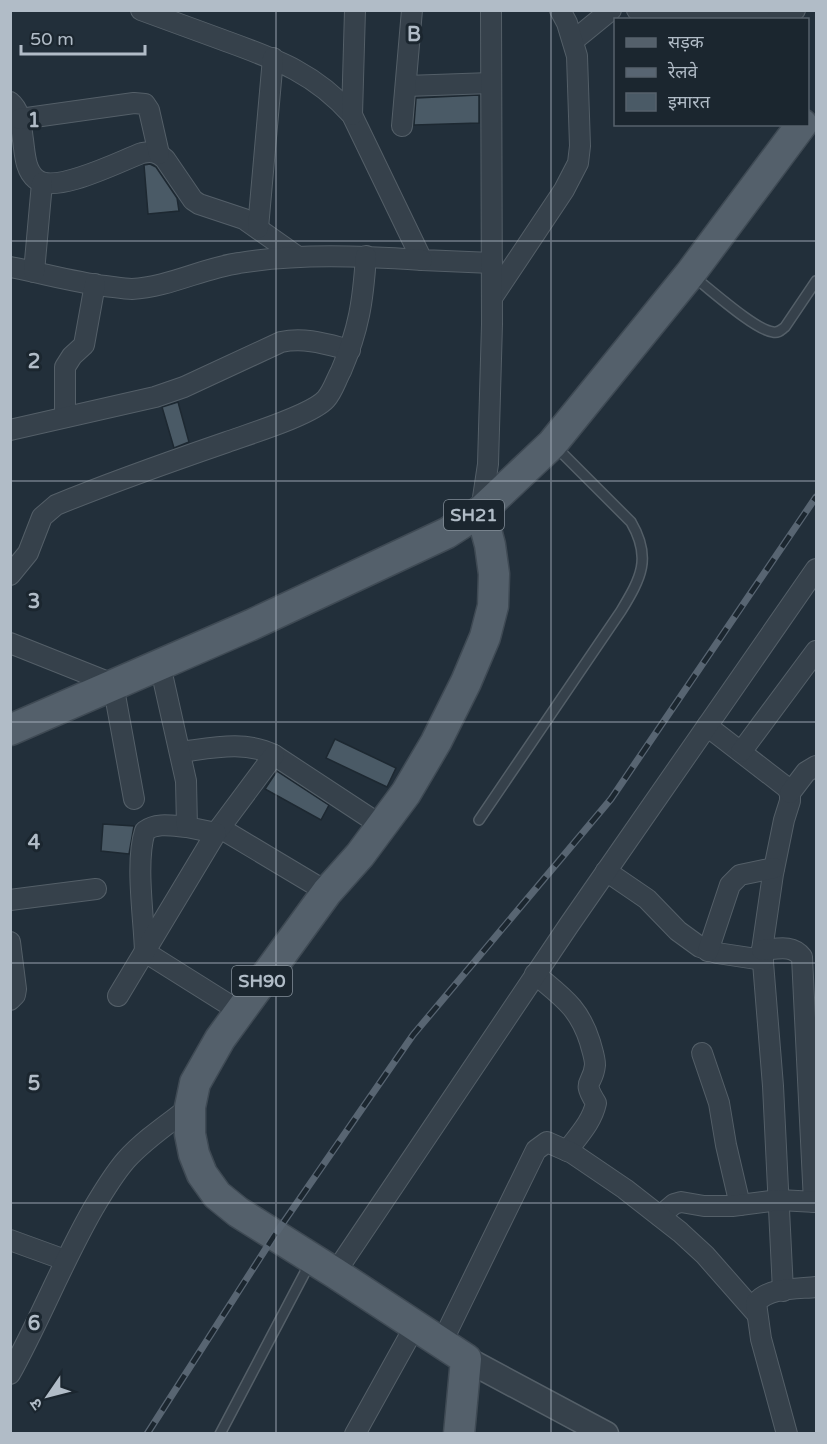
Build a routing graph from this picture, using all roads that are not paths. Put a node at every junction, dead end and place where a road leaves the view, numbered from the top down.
1 (141, 10) edge
2 (412, 10) edge
3 (491, 10) edge
4 (560, 10) edge
5 (611, 10) edge
6 (637, 10) edge
7 (795, 10) edge
8 (352, 14) edge
9 (766, 17) edge
10 (573, 41) junction
11 (273, 58) junction
12 (491, 83) junction
13 (406, 86) junction
14 (10, 102) edge
15 (352, 115) junction
16 (20, 119) junction
17 (402, 126) dead end
18 (801, 126) edge
19 (159, 154) junction
20 (42, 183) junction
21 (258, 228) junction
22 (366, 256) junction
23 (298, 257) junction
24 (422, 260) junction
25 (492, 264) junction
26 (10, 267) edge
27 (34, 272) junction
28 (690, 274) junction
29 (816, 281) edge
30 (95, 284) junction
31 (492, 298) junction
32 (350, 350) junction
33 (65, 417) junction
34 (10, 430) edge
35 (552, 444) junction
36 (481, 511) junction
37 (816, 568) edge
38 (10, 575) edge
39 (10, 643) edge
40 (816, 651) edge
41 (160, 665) junction
42 (113, 684) junction
43 (707, 726) junction
44 (10, 730) edge
45 (180, 752) junction
46 (741, 752) junction
47 (274, 755) junction
48 (816, 766) edge
49 (790, 793) junction
50 (134, 799) dead end
51 (479, 820) dead end
52 (382, 826) junction
53 (187, 827) junction
54 (218, 831) junction
55 (774, 868) junction
56 (606, 871) junction
57 (96, 889) dead end
58 (327, 892) junction
59 (10, 900) edge
60 (10, 942) edge
61 (708, 951) junction
62 (146, 952) junction
63 (763, 955) junction
64 (535, 974) junction
65 (810, 979) edge
66 (118, 996) dead end
67 (10, 1000) edge
68 (239, 1011) junction
69 (702, 1053) dead end
70 (190, 1107) junction
71 (567, 1150) junction
72 (779, 1200) junction
73 (815, 1202) edge
74 (740, 1205) junction
75 (660, 1216) junction
76 (10, 1240) edge
77 (65, 1260) junction
78 (323, 1266) junction
79 (816, 1287) edge
80 (783, 1291) junction
81 (756, 1312) junction
82 (415, 1326) junction
83 (442, 1342) junction
84 (466, 1359) junction
85 (10, 1374) edge
86 (356, 1432) edge
87 (220, 1434) edge
88 (459, 1434) edge
89 (606, 1434) edge
90 (787, 1434) edge

1 - 11 street
2 - 13 street
3 - 12 street
4 - 10 street
5 - 10 street
6 - 9 street
7 - 9 street
8 - 15 street
10 - 31 street
11 - 15 street
11 - 21 street
12 - 13 street
12 - 25 street
13 - 17 street
14 - 16 street
15 - 24 street
16 - 19 street
16 - 20 street
18 - 28 main road, SH21
19 - 20 street
19 - 21 street
20 - 27 street
21 - 23 street
22 - 23 street
22 - 24 street
22 - 32 street
23 - 30 street
24 - 25 street
25 - 31 street
26 - 27 street
27 - 30 street
28 - 29 lane
28 - 35 main road, SH21
30 - 33 street
31 - 36 street
32 - 33 street
32 - 38 street
33 - 34 street
35 - 36 main road, SH21
35 - 51 lane
36 - 41 main road, SH21
36 - 52 main road, SH90
37 - 43 street
39 - 42 street
40 - 46 street
41 - 42 main road, SH21
41 - 45 street
42 - 44 main road, SH21
42 - 50 street
43 - 46 street
43 - 56 street
45 - 47 street
45 - 53 street
46 - 49 street
47 - 52 street
47 - 54 street
48 - 49 street
49 - 55 street
52 - 58 main road, SH90
53 - 54 street
53 - 62 street
54 - 58 street
54 - 62 street
55 - 61 street
55 - 63 street
56 - 61 street
56 - 64 street
57 - 59 street
58 - 68 main road, SH90
60 - 67 street
61 - 63 street
62 - 66 street
62 - 68 street
63 - 65 street
63 - 72 street
64 - 71 street
64 - 78 street
65 - 73 street
68 - 70 main road, SH90
69 - 74 street
70 - 77 street
70 - 78 main road, SH90
71 - 75 street
71 - 83 street
72 - 73 street
72 - 74 street
72 - 80 street
74 - 75 street
75 - 81 street
76 - 77 street
77 - 85 street
78 - 82 main road, SH90
78 - 87 lane
79 - 80 street
80 - 81 street
81 - 90 street
82 - 83 main road, SH90
82 - 86 street
83 - 84 main road, SH90
84 - 88 main road
84 - 89 street

